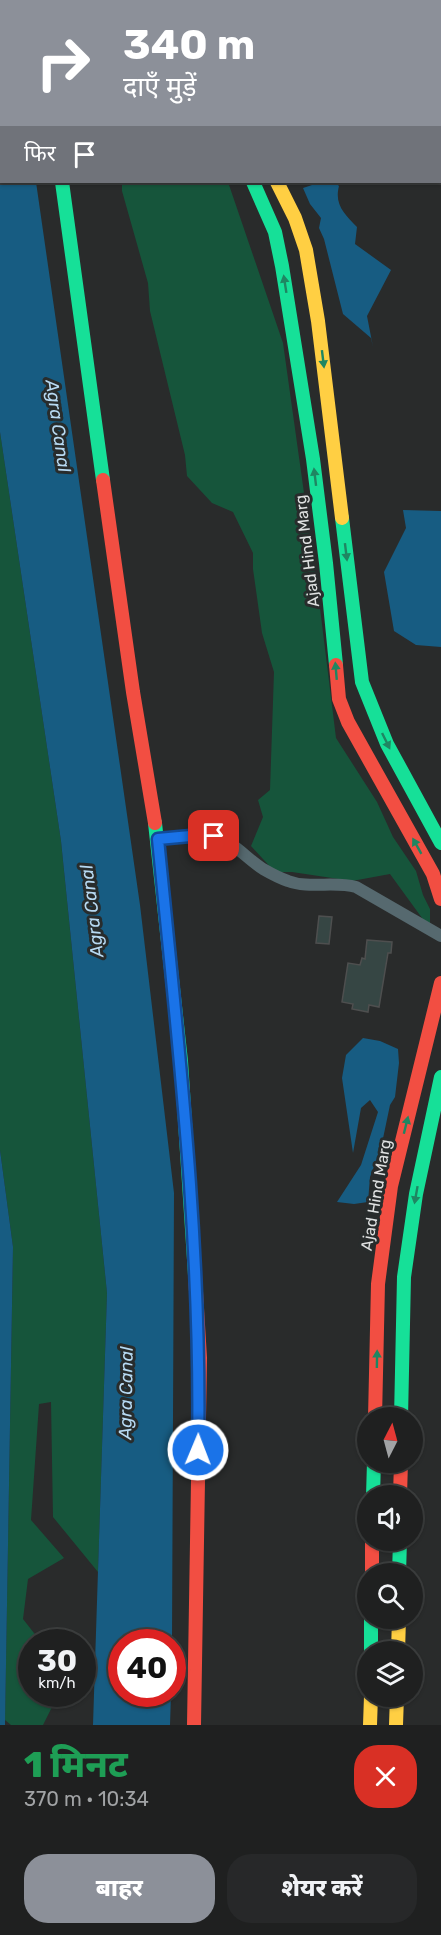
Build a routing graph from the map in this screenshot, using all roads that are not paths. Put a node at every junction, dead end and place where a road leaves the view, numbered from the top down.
1 (62, 183) edge
2 (253, 183) edge
3 (278, 183) edge
4 (158, 839) junction
5 (441, 843) edge
6 (441, 899) edge
7 (441, 936) edge
8 (441, 983) edge
9 (441, 1077) edge
10 (375, 1407) edge
11 (401, 1407) edge
12 (370, 1707) edge
13 (397, 1707) edge
14 (194, 1725) edge
15 (370, 1725) edge
16 (396, 1725) edge

1 - 4 street
6 -> 2 street, Ajad Hind Marg
3 -> 5 street
4 - 7 street
4 - 14 street
10 -> 8 street, Ajad Hind Marg
9 -> 11 street
12 - 15 street
13 - 16 street

